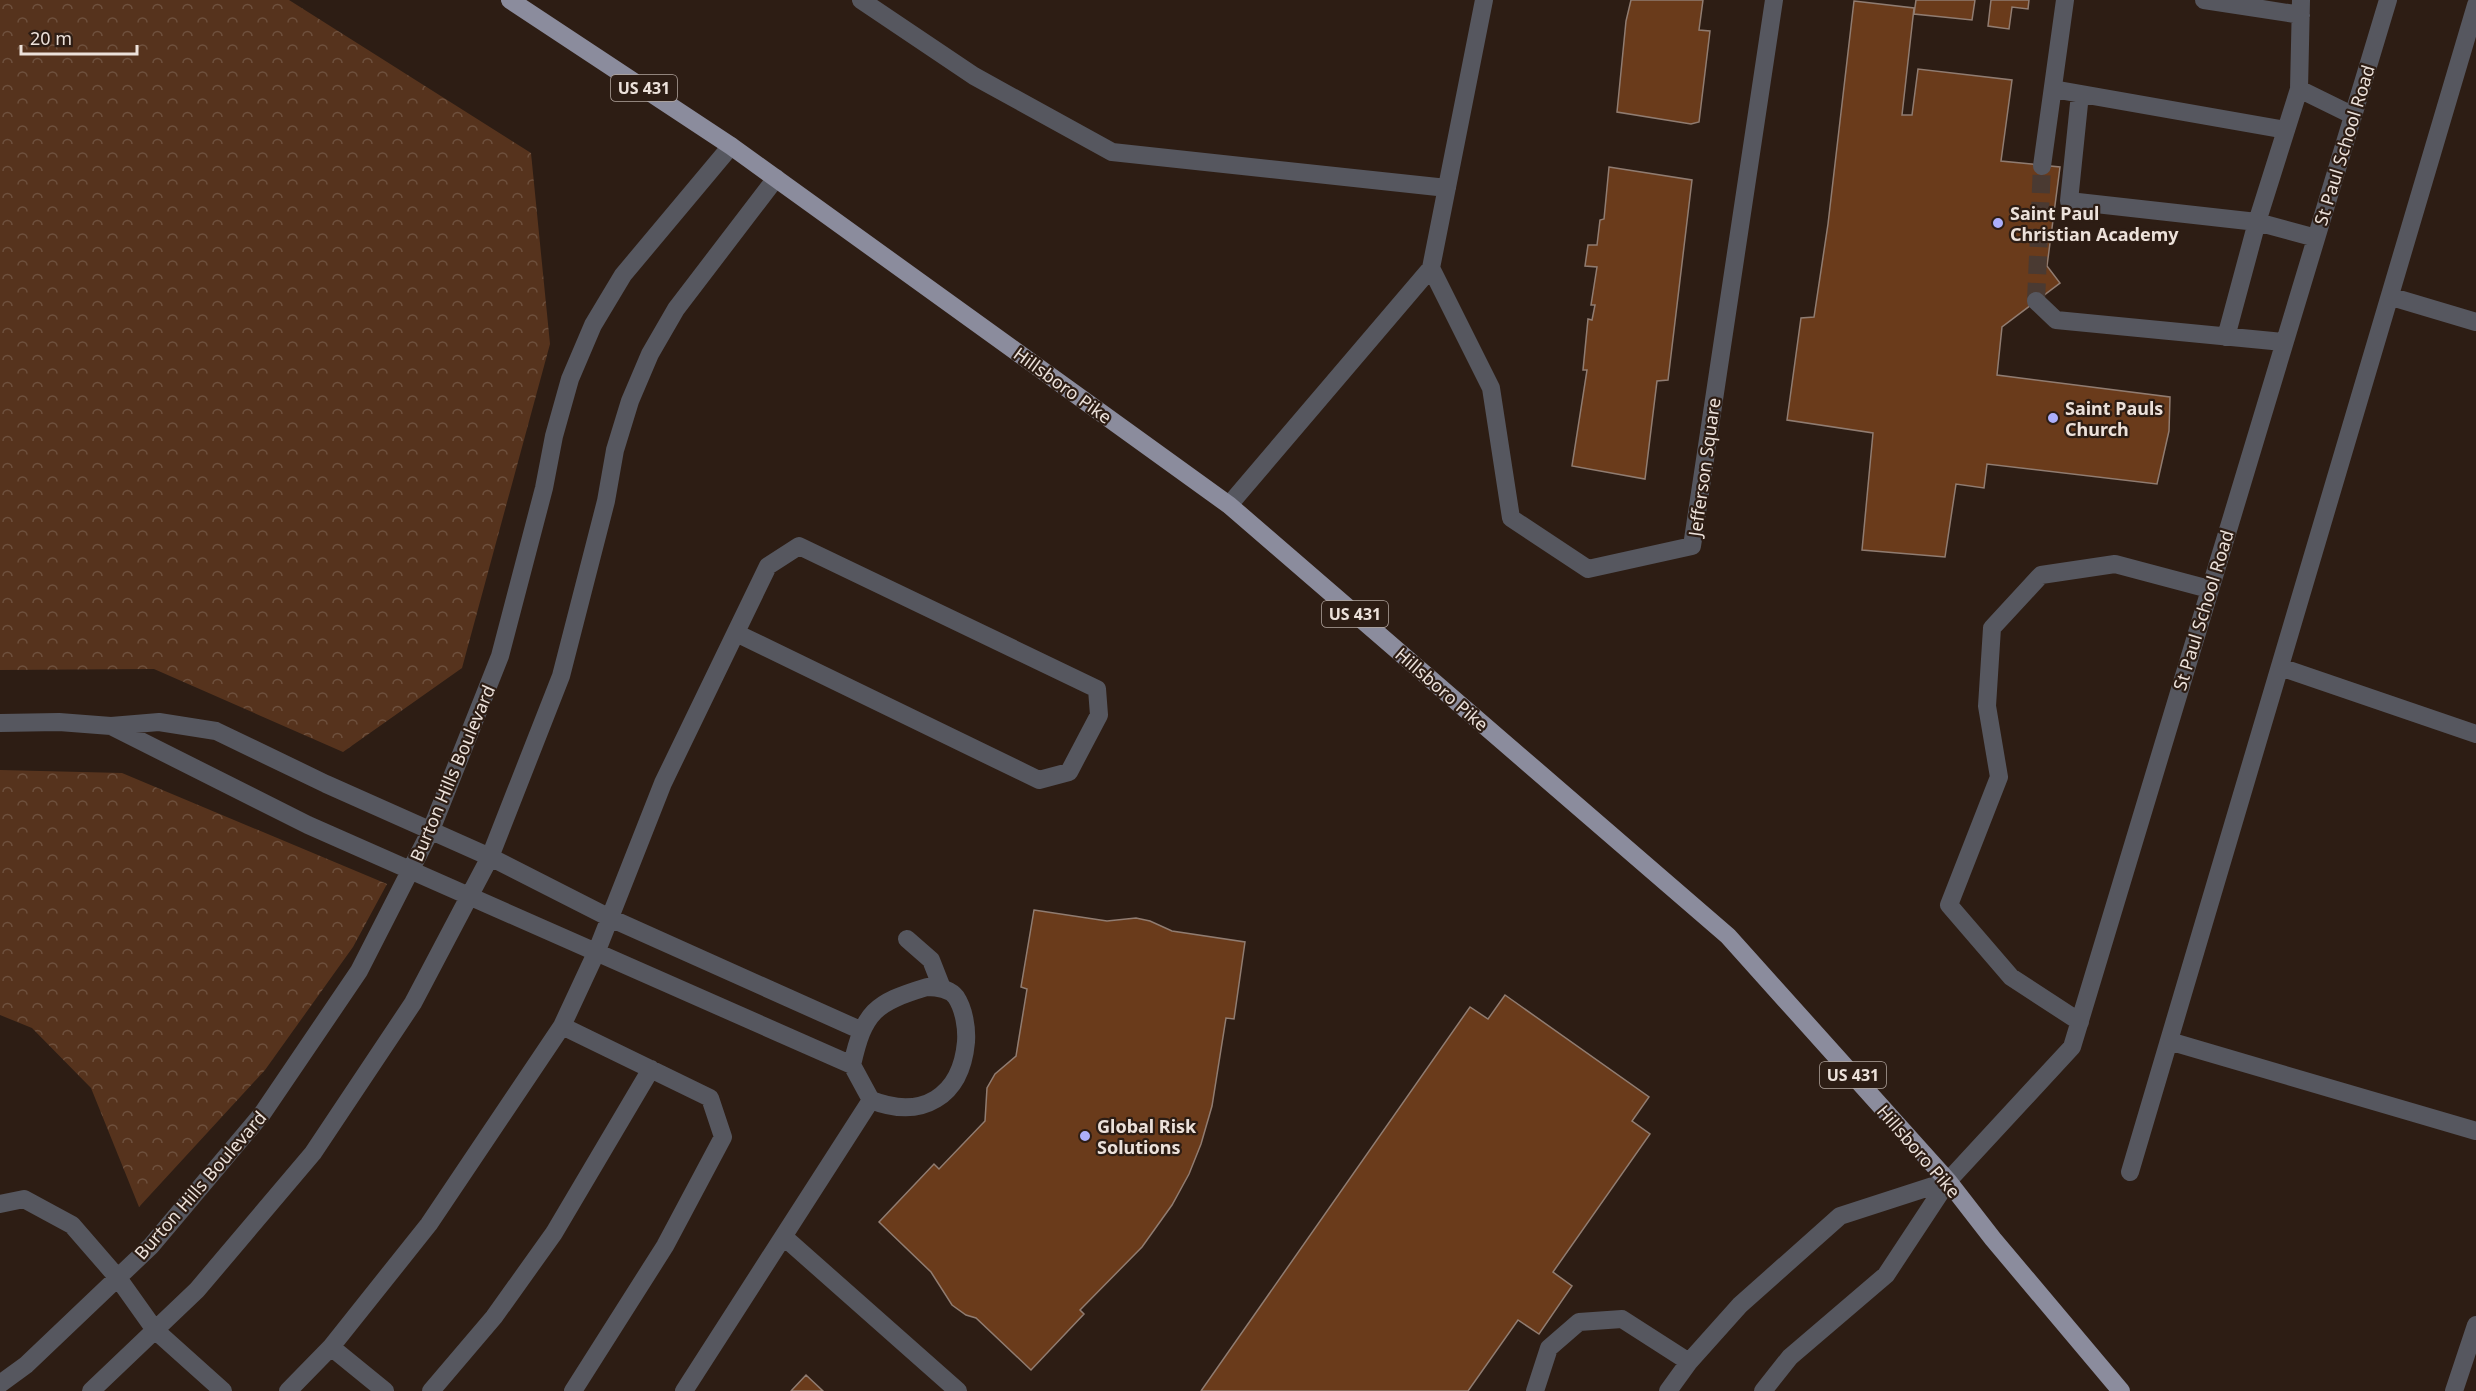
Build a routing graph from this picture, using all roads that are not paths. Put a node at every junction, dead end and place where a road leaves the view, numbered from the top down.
1 (510, 0) edge
2 (861, 0) edge
3 (1484, 0) edge
4 (1774, 0) edge
5 (2065, 0) edge
6 (2204, 0) edge
7 (2388, 0) edge
8 (2476, 5) edge
9 (2301, 8) edge
10 (2300, 88) junction
11 (2053, 89) junction
12 (2080, 94) junction
13 (2352, 115) junction
14 (2286, 130) junction
15 (731, 146) junction
16 (2042, 166) tunnel mouth
17 (776, 178) junction
18 (1447, 188) junction
19 (2257, 222) junction
20 (2316, 238) junction
21 (1431, 268) junction
22 (2392, 297) junction
23 (2036, 301) dead end
24 (2476, 322) edge
25 (2226, 337) junction
26 (2283, 342) junction
27 (1229, 505) junction
28 (2209, 589) junction
29 (736, 633) junction
30 (2280, 668) junction
31 (0, 723) edge
32 (111, 726) junction
33 (2476, 734) edge
34 (431, 830) junction
35 (490, 857) junction
36 (411, 871) junction
37 (469, 898) junction
38 (610, 918) junction
39 (907, 939) dead end
40 (596, 953) junction
41 (942, 988) junction
42 (2080, 1022) junction
43 (562, 1026) junction
44 (860, 1030) junction
45 (2169, 1041) junction
46 (852, 1065) junction
47 (651, 1069) junction
48 (871, 1100) junction
49 (2476, 1131) edge
50 (2130, 1173) dead end
51 (1948, 1181) junction
52 (0, 1204) edge
53 (784, 1237) junction
54 (118, 1278) junction
55 (2476, 1325) edge
56 (155, 1330) junction
57 (331, 1347) junction
58 (1689, 1362) junction
59 (0, 1384) edge
60 (91, 1391) edge
61 (223, 1391) edge
62 (288, 1391) edge
63 (385, 1391) edge
64 (431, 1391) edge
65 (573, 1391) edge
66 (684, 1391) edge
67 (958, 1391) edge
68 (1535, 1391) edge
69 (1668, 1391) edge
70 (1763, 1391) edge
71 (2121, 1391) edge
72 (2454, 1391) edge

1 - 15 main road, Hillsboro Pike / US 431
2 - 18 street
3 - 18 street
4 - 21 street, Jefferson Square
5 - 11 street
6 - 9 street
7 - 13 street, St Paul School Road
8 - 22 street
9 - 10 street
10 - 13 street
10 - 14 street
11 - 12 street
11 - 16 street
12 - 14 street
12 - 19 street
13 - 20 street, St Paul School Road
14 - 19 street
15 - 17 main road, Hillsboro Pike / US 431
15 - 34 street, Burton Hills Boulevard
17 - 27 main road, Hillsboro Pike / US 431
17 - 35 street
18 - 21 street
19 - 20 street
19 - 25 street
20 - 26 street, St Paul School Road
21 - 27 street
22 - 24 street
22 - 30 street
23 - 25 street
25 - 26 street
26 - 28 street, St Paul School Road
27 - 51 main road, Hillsboro Pike / US 431
28 - 42 street, St Paul School Road
28 - 42 street
29 - 29 street
29 - 38 street
30 - 33 street
30 - 45 street
31 - 32 street
32 - 34 street
32 - 36 street
34 - 35 street
34 - 36 street, Burton Hills Boulevard
35 - 37 street
35 - 38 street
36 - 37 street
36 - 54 street, Burton Hills Boulevard
37 - 40 street
37 - 56 street
38 - 40 street
38 - 44 street
39 - 41 street
40 - 43 street
40 - 46 street
41 - 44 street
41 - 48 street
42 - 51 street, St Paul School Road
43 - 47 street
43 - 57 street
44 - 46 street
45 - 49 street
45 - 50 street
46 - 48 street
47 - 64 street
47 - 65 street
48 - 53 street
51 - 58 street
51 - 70 street
51 - 71 main road, Hillsboro Pike / US 431
52 - 54 street
53 - 66 street
53 - 67 street
54 - 56 street
54 - 59 street, Burton Hills Boulevard
55 - 72 street
56 - 60 street
56 - 61 street
57 - 62 street
57 - 63 street
58 - 68 street
58 - 69 street

